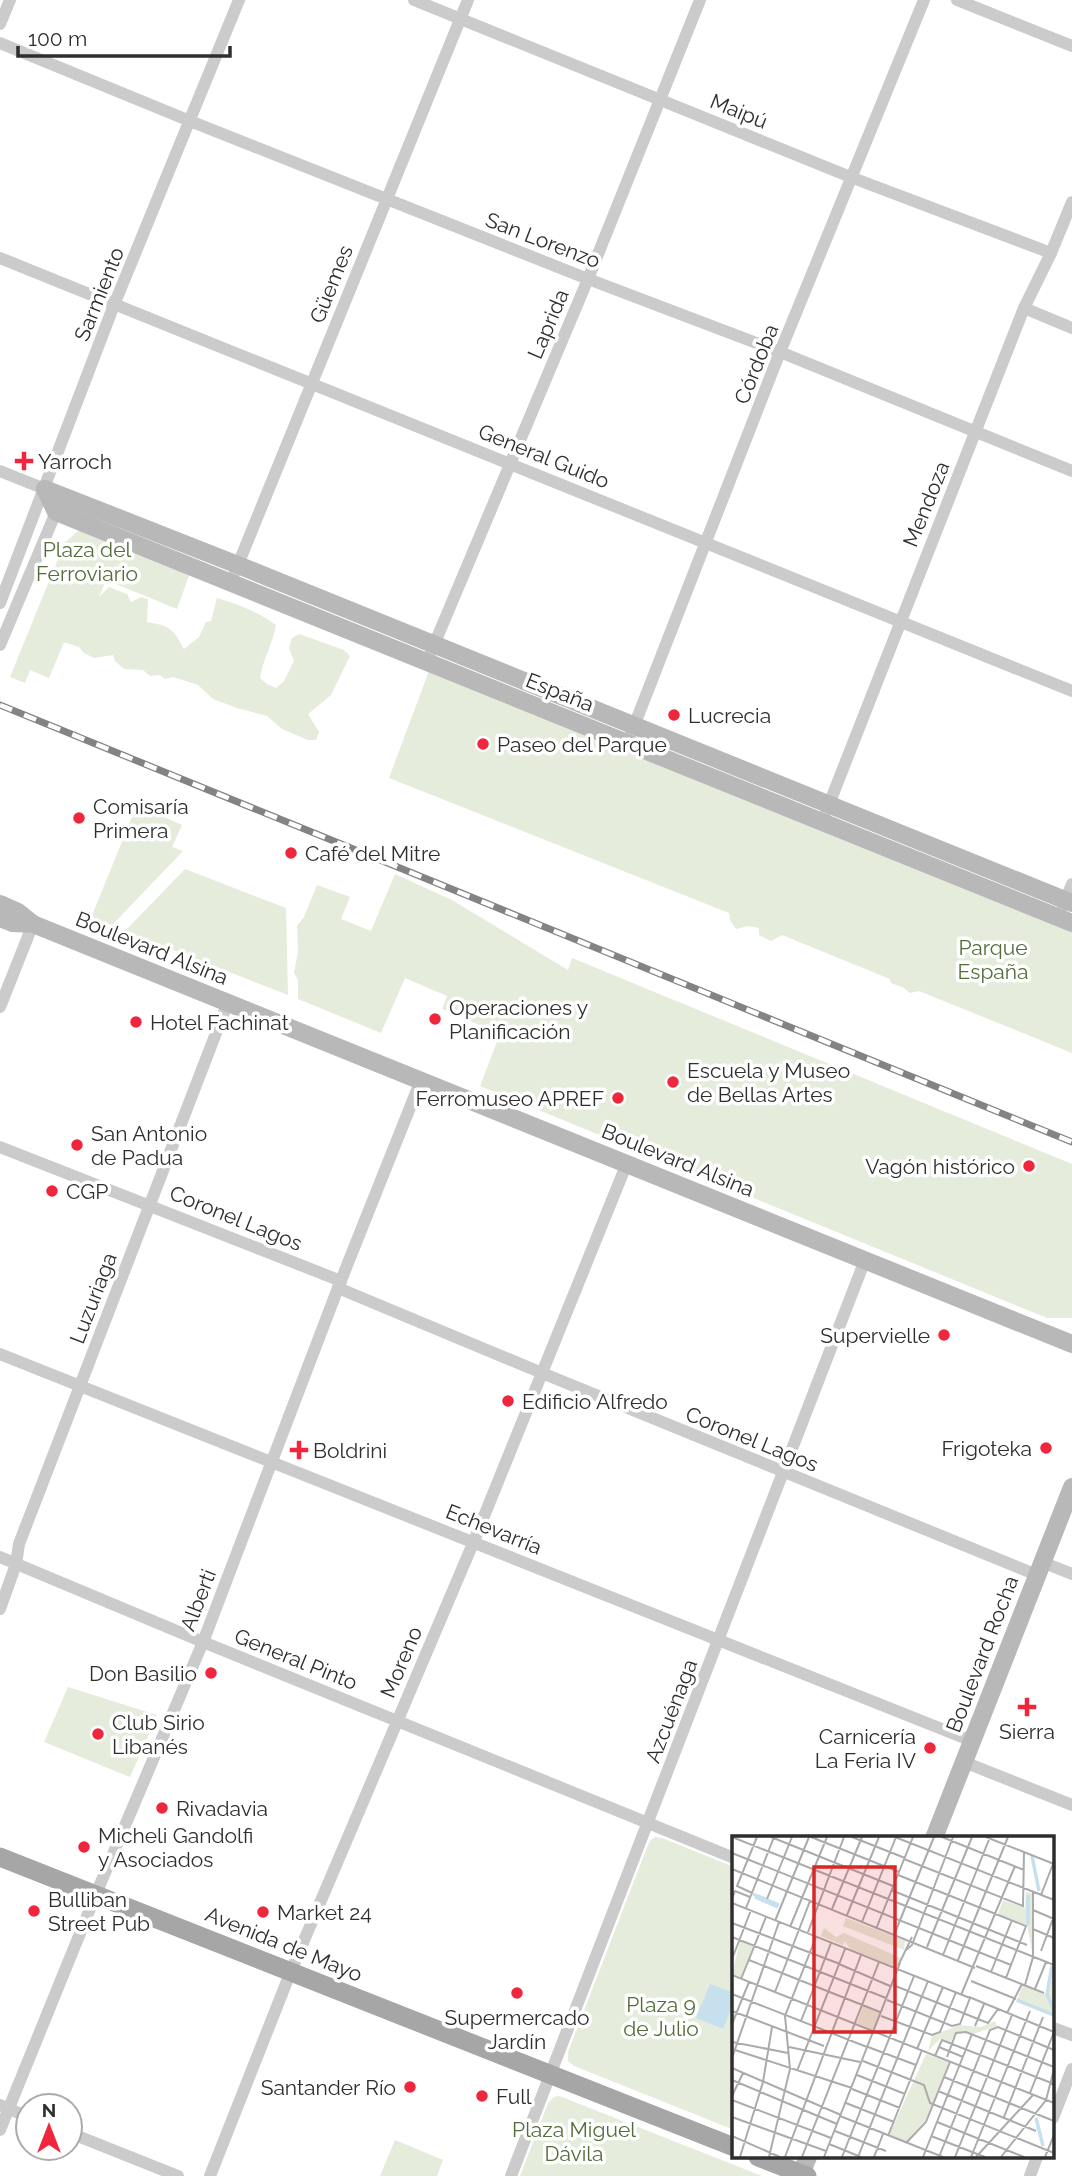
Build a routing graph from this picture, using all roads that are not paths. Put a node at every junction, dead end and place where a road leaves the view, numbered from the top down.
1 (10, 0) edge
2 (239, 0) edge
3 (414, 0) edge
4 (468, 0) edge
5 (700, 0) edge
6 (923, 0) edge
7 (957, 0) edge
8 (460, 18) junction
9 (0, 24) edge
10 (0, 43) edge
11 (1072, 46) edge
12 (659, 99) junction
13 (190, 121) junction
14 (853, 177) junction
15 (386, 199) junction
16 (1072, 202) edge
17 (1051, 253) junction
18 (0, 258) edge
19 (588, 279) junction
20 (114, 305) junction
21 (1024, 308) junction
22 (1072, 328) edge
23 (780, 352) junction
24 (312, 383) junction
25 (975, 432) junction
26 (509, 463) junction
27 (0, 471) edge
28 (1072, 471) edge
29 (45, 489) junction
30 (56, 512) junction
31 (706, 542) junction
32 (239, 565) junction
33 (231, 582) junction
34 (0, 603) edge
35 (900, 621) junction
36 (0, 645) edge
37 (434, 645) junction
38 (427, 662) junction
39 (1072, 691) edge
40 (634, 726) junction
41 (627, 744) junction
42 (828, 805) junction
43 (821, 822) junction
44 (1070, 895) edge
45 (0, 904) edge
46 (0, 918) edge
47 (1065, 920) edge
48 (33, 924) junction
49 (228, 1003) junction
50 (0, 1007) edge
51 (421, 1080) junction
52 (0, 1147) edge
53 (627, 1163) junction
54 (149, 1205) junction
55 (865, 1260) junction
56 (339, 1284) junction
57 (1072, 1343) edge
58 (0, 1354) edge
59 (542, 1373) junction
60 (79, 1385) junction
61 (272, 1461) junction
62 (783, 1472) junction
63 (1072, 1487) edge
64 (474, 1541) junction
65 (0, 1557) edge
66 (16, 1564) junction
67 (1040, 1569) junction
68 (1072, 1574) edge
69 (0, 1609) edge
70 (719, 1640) junction
71 (203, 1642) junction
72 (397, 1720) junction
73 (972, 1741) junction
74 (964, 1762) junction
75 (1072, 1805) edge
76 (648, 1823) junction
77 (935, 1836) edge
78 (0, 1857) edge
79 (732, 1857) edge
80 (96, 1894) junction
81 (292, 1971) junction
82 (1054, 2028) edge
83 (1072, 2035) edge
84 (1072, 2069) edge
85 (550, 2075) junction
86 (4, 2107) edge
87 (1054, 2115) edge
88 (0, 2130) edge
89 (84, 2139) edge
90 (732, 2146) edge
91 (761, 2158) edge
92 (1037, 2158) edge
93 (804, 2171) edge
94 (178, 2176) edge
95 (210, 2176) edge
96 (511, 2176) edge
97 (1030, 2176) edge

1 - 9 street
2 - 13 street, Sarmiento
3 - 8 street, Maipú
4 - 8 street, Güemes
5 - 12 street, Laprida
6 - 14 street, Córdoba
7 - 11 street
8 - 12 street, Maipú
8 - 15 street, Güemes
10 - 13 street, San Lorenzo
12 - 14 street, Maipú
12 - 19 street, Laprida
13 - 15 street, San Lorenzo
13 - 20 street, Sarmiento
14 - 17 street, Maipú
14 - 23 street, Córdoba
15 - 19 street, San Lorenzo
15 - 24 street, Güemes
16 - 17 street, Mendoza
17 - 21 street, Mendoza
18 - 20 street, General Guido
19 - 23 street, San Lorenzo
19 - 26 street, Laprida
20 - 24 street, General Guido
20 - 29 street, Sarmiento
21 - 22 street
21 - 25 street, Mendoza
23 - 25 street, San Lorenzo
23 - 31 street, Córdoba
24 - 26 street, General Guido
24 - 32 street, Güemes
25 - 28 street, San Lorenzo
25 - 35 street, Mendoza
26 - 31 street, General Guido
26 - 37 street, Laprida
27 - 29 street, España
29 - 30 street
29 - 32 street, España
29 - 34 street, Sarmiento
30 - 33 street, España
30 - 36 street
31 - 35 street, General Guido
31 - 40 street, Córdoba
32 - 33 street, Güemes
32 - 37 street, España
33 - 38 street, España
35 - 39 street, General Guido
35 - 42 street, Mendoza
37 - 38 street, Laprida
37 - 40 street, España
38 - 41 street, España
40 - 41 street, Córdoba
40 - 42 street, España
41 - 43 street, España
42 - 43 street, Mendoza
42 - 44 street, España
43 - 47 street, España
44 - 47 street
45 - 48 street, Boulevard Alsina
46 - 48 street, Boulevard Alsina
48 - 49 street, Boulevard Alsina
48 - 50 street
49 - 51 street, Boulevard Alsina
49 - 54 street, Luzuriaga
51 - 53 street, Boulevard Alsina
51 - 56 street, Alberti
52 - 54 street, Coronel Lagos
53 - 55 street, Boulevard Alsina
53 - 59 street, Moreno
54 - 56 street, Coronel Lagos
54 - 60 street, Luzuriaga
55 - 57 street, Boulevard Alsina
55 - 62 street, Azcuénaga
56 - 59 street, Coronel Lagos
56 - 61 street, Alberti
58 - 60 street, Echevarría
59 - 62 street, Coronel Lagos
59 - 64 street, Moreno
60 - 61 street, Echevarría
60 - 66 street, Luzuriaga
61 - 64 street, Echevarría
61 - 71 street, Alberti
62 - 67 street, Coronel Lagos
62 - 70 street, Azcuénaga
63 - 67 street, Boulevard Rocha
64 - 70 street, Echevarría
64 - 72 street, Moreno
65 - 66 street, General Pinto
66 - 69 street, Luzuriaga
66 - 71 street, General Pinto
67 - 68 street, Coronel Lagos
67 - 73 street, Boulevard Rocha
70 - 73 street, Echevarría
70 - 76 street, Azcuénaga
71 - 72 street, General Pinto
71 - 80 street, Alberti
72 - 76 street, General Pinto
72 - 81 street, Moreno
73 - 74 street, Boulevard Rocha
74 - 75 street
74 - 77 street, Boulevard Rocha
76 - 79 street, General Pinto
76 - 85 street, Azcuénaga
78 - 80 main road, Avenida de Mayo
80 - 81 main road, Avenida de Mayo
80 - 86 street, Alberti
81 - 85 main road, Avenida de Mayo
81 - 95 street, Moreno
82 - 83 street
84 - 87 street
85 - 90 main road, Avenida de Mayo
85 - 96 street, Azcuénaga
86 - 88 street, Alberti
89 - 94 street
91 - 93 main road
92 - 97 street

